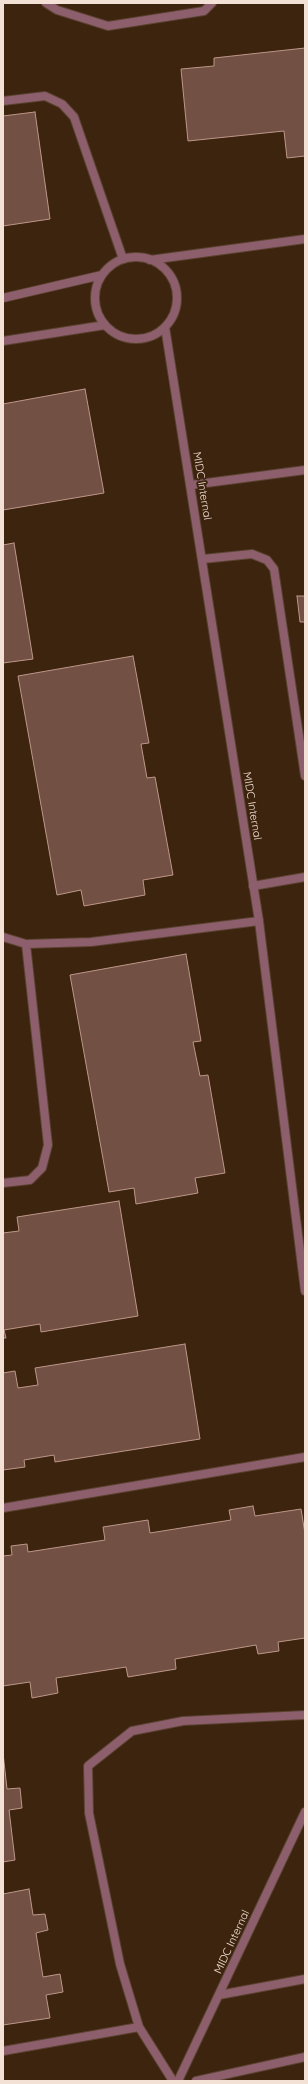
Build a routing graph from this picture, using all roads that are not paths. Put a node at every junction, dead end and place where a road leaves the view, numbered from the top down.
1 (46, 3) edge
2 (212, 3) edge
3 (3, 101) edge
4 (305, 238) edge
5 (123, 259) junction
6 (150, 260) junction
7 (102, 275) junction
8 (3, 298) edge
9 (105, 325) junction
10 (165, 327) junction
11 (3, 341) edge
12 (305, 470) edge
13 (191, 485) junction
14 (203, 559) junction
15 (305, 776) edge
16 (305, 876) edge
17 (253, 886) junction
18 (259, 921) junction
19 (3, 937) edge
20 (26, 944) junction
21 (3, 1183) edge
22 (305, 1291) edge
23 (305, 1457) edge
24 (3, 1508) edge
25 (305, 1715) edge
26 (305, 1812) edge
27 (305, 1979) edge
28 (219, 1995) junction
29 (139, 2027) junction
30 (3, 2051) edge
31 (305, 2057) edge
32 (173, 2081) edge
33 (178, 2081) edge
34 (196, 2081) edge

1 - 2 street
3 - 5 street
4 - 6 street
5 - 6 street
5 - 7 street
6 - 10 street
7 - 8 street
7 - 9 street
9 - 10 street
9 - 11 street
10 - 13 street, MIDC Internal
12 - 13 street
13 - 14 street, MIDC Internal
14 - 15 street
14 - 17 street, MIDC Internal
16 - 17 street
17 - 18 street, MIDC Internal
18 - 20 street
18 - 22 street, MIDC Internal
19 - 20 street
20 - 21 street
23 - 24 street
25 - 29 street
26 - 28 street, MIDC Internal
27 - 28 street
28 - 33 street, MIDC Internal
29 - 30 street
29 - 32 street
31 - 34 street

